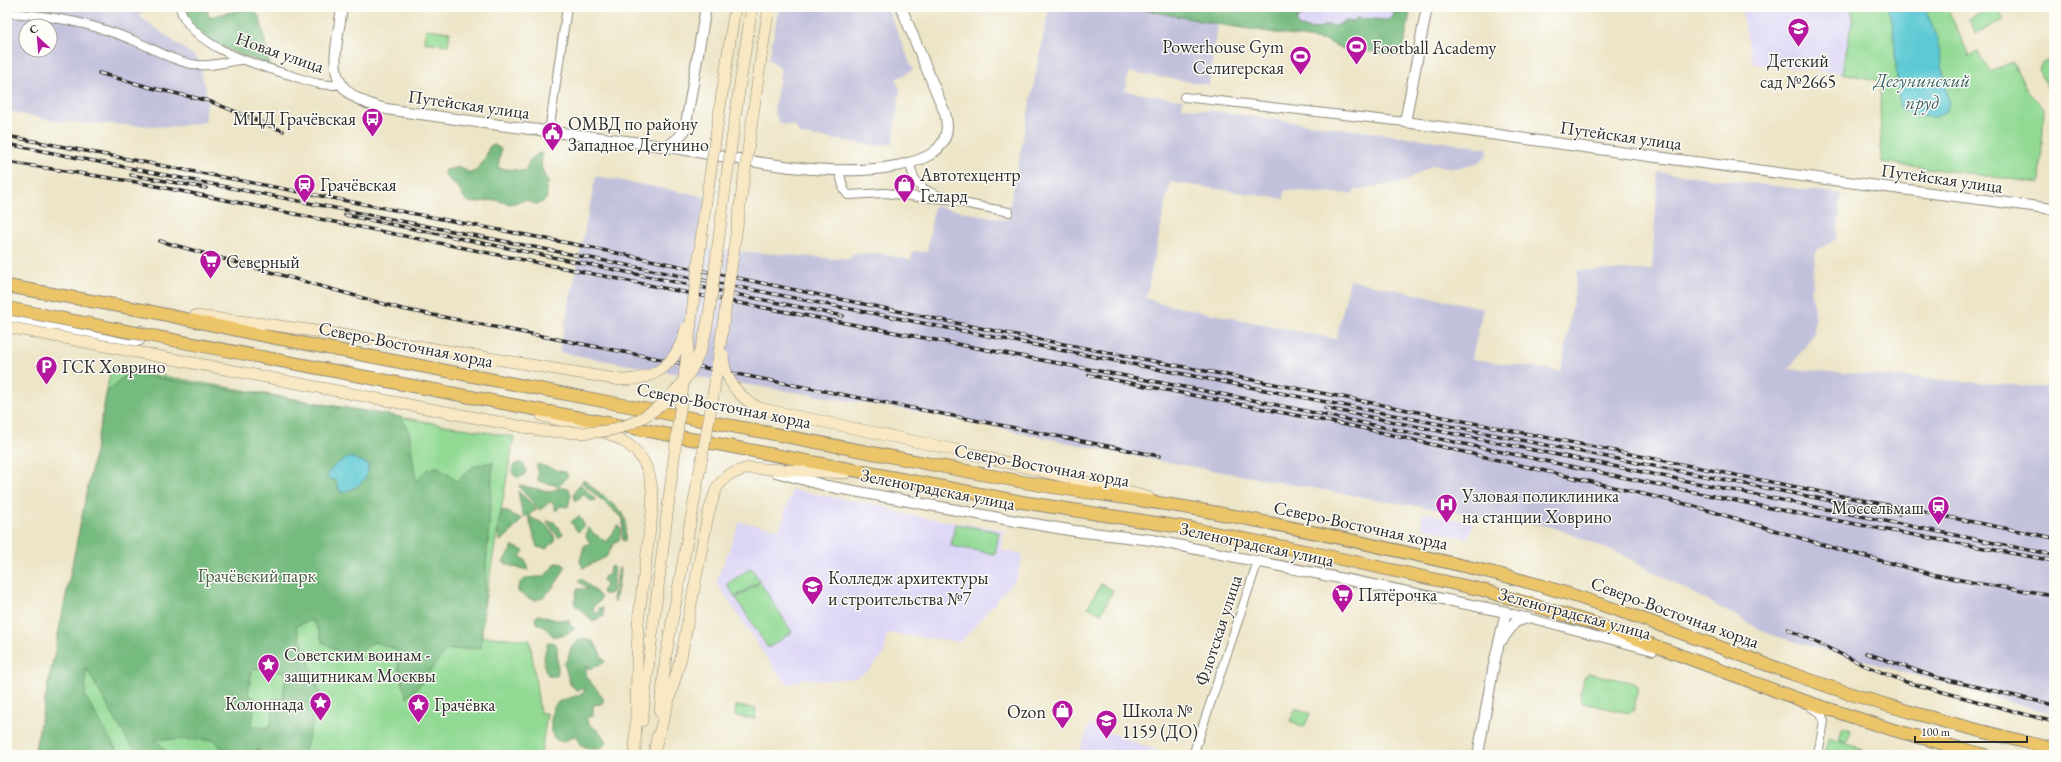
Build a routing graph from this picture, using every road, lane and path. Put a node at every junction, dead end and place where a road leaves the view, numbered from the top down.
1 (180, 7) edge
2 (342, 7) edge
3 (567, 7) edge
4 (706, 7) edge
5 (735, 7) edge
6 (752, 7) edge
7 (769, 7) edge
8 (901, 7) edge
9 (1427, 7) edge
10 (7, 13) edge
11 (241, 60) junction
12 (340, 84) junction
13 (1184, 97) dead end
14 (1405, 122) junction
15 (549, 132) junction
16 (667, 147) junction
17 (909, 162) junction
18 (839, 171) junction
19 (947, 199) junction
20 (2054, 209) edge
21 (1009, 212) dead end
22 (7, 286) edge
23 (694, 299) junction
24 (7, 304) edge
25 (7, 308) edge
26 (148, 311) junction
27 (724, 312) junction
28 (7, 318) edge
29 (7, 327) edge
30 (465, 395) junction
31 (758, 468) junction
32 (925, 483) junction
33 (1199, 510) junction
34 (1258, 561) junction
35 (1506, 612) junction
36 (1527, 618) junction
37 (1498, 645) junction
38 (2054, 749) edge
39 (655, 750) edge
40 (636, 755) edge
41 (1193, 755) edge
42 (1478, 755) edge
43 (1818, 755) edge
44 (1984, 755) edge

1 - 11 street, Новая улица
2 - 12 street
3 - 15 street
4 - 16 street
5 - 23 main road, bridge
6 - 29 main road, bridge
7 - 27 main road, bridge
8 - 17 street, Путейская улица
9 - 14 street
10 - 11 street
11 - 12 street, Новая улица
12 - 15 street, Путейская улица
13 - 14 street, Путейская улица
14 - 20 street, Путейская улица
15 - 16 street, Путейская улица
16 - 18 street, Путейская улица
17 - 18 street, Путейская улица
17 - 19 street
18 - 19 street
19 - 21 street
22 - 26 main road, Северо-Восточная хорда
23 - 26 main road, bridge
23 - 40 main road, bridge
24 - 28 street
25 - 30 main road, Северо-Восточная хорда, bridge
26 - 33 main road, Северо-Восточная хорда
27 - 33 main road, bridge
27 - 39 main road, bridge
30 - 32 main road, Северо-Восточная хорда
30 - 40 main road
31 - 32 main road
31 - 34 street, Зеленоградская улица
31 - 39 main road
32 - 44 main road, Северо-Восточная хорда
33 - 38 main road, Северо-Восточная хорда
34 - 35 street, Зеленоградская улица
34 - 41 street, Флотская улица
35 - 36 street, Зеленоградская улица
35 - 37 street
36 - 37 street
36 - 43 street, Зеленоградская улица
37 - 42 street

